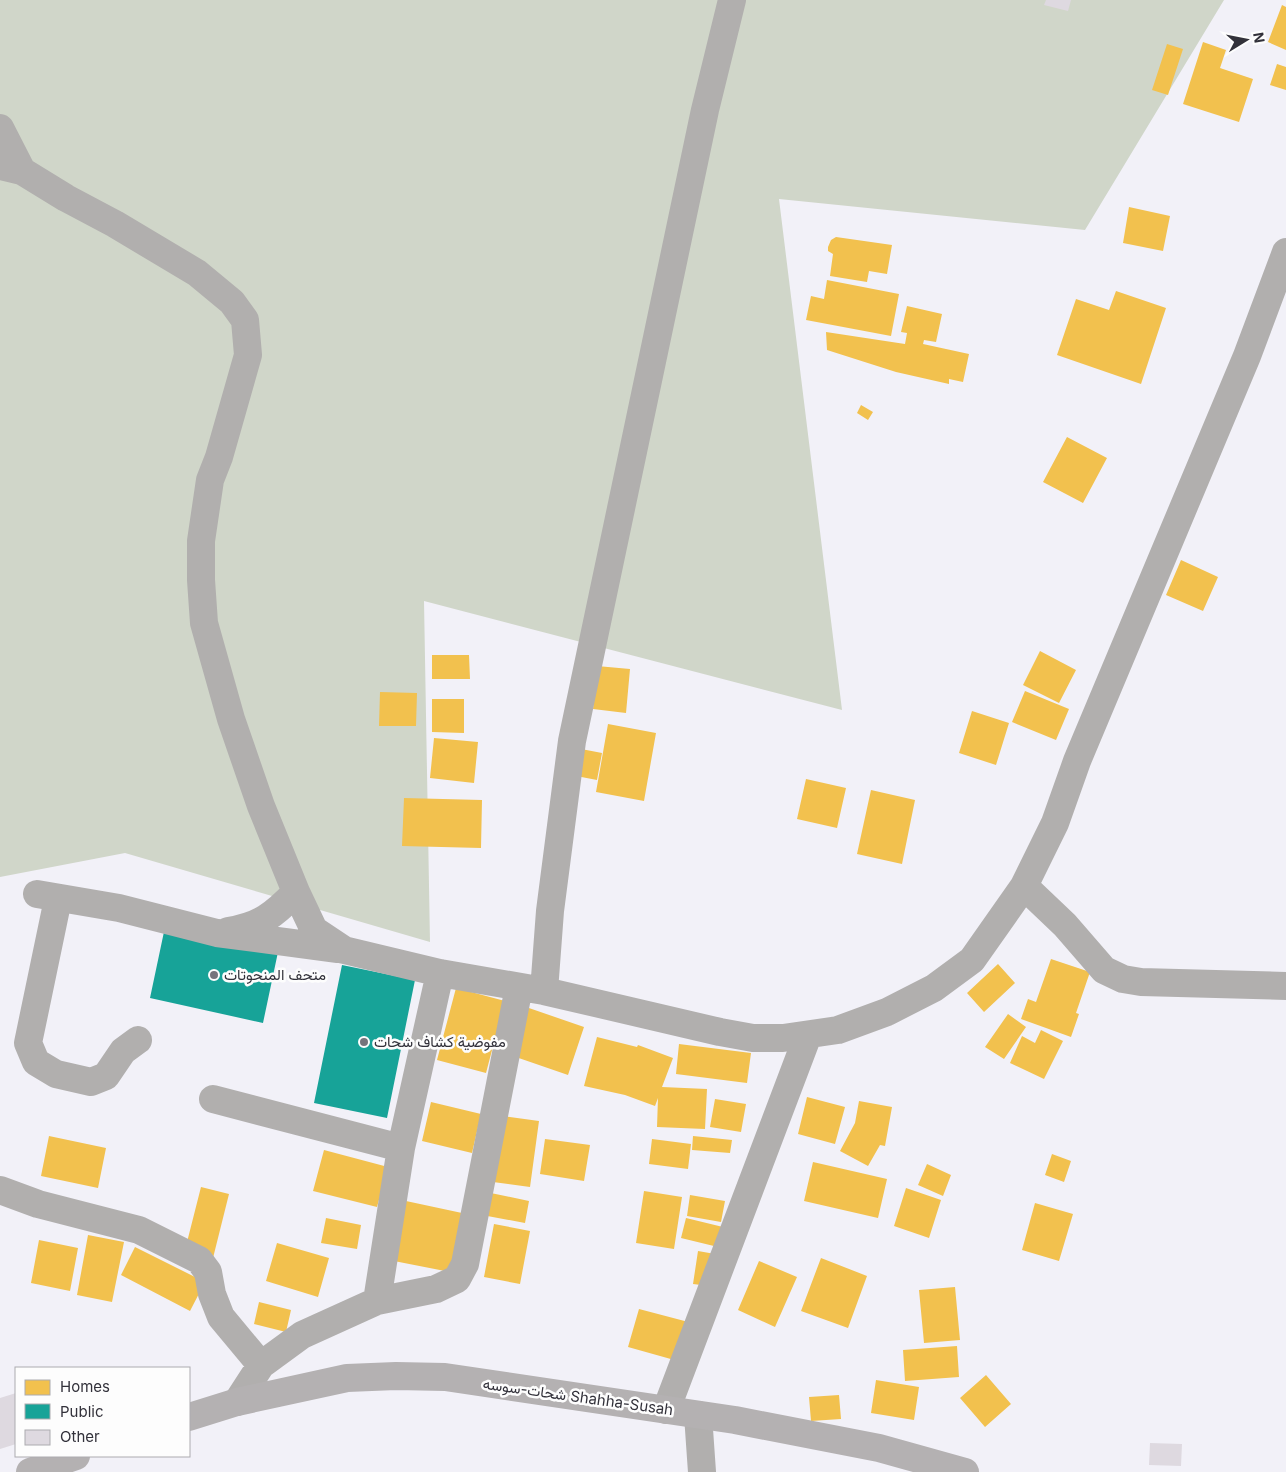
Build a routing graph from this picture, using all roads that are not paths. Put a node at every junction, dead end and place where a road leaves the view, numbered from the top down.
1 (732, 0) edge
2 (0, 128) edge
3 (11, 169) edge
4 (1286, 252) edge
5 (1024, 886) junction
6 (296, 892) junction
7 (217, 933) junction
8 (344, 950) junction
9 (440, 972) junction
10 (1286, 986) edge
11 (531, 989) junction
12 (808, 1035) junction
13 (138, 1040) dead end
14 (213, 1099) dead end
15 (401, 1148) junction
16 (0, 1190) edge
17 (377, 1301) junction
18 (261, 1364) junction
19 (237, 1402) junction
20 (666, 1410) junction
21 (698, 1415) junction
22 (190, 1417) edge
23 (73, 1457) edge
24 (30, 1472) edge
25 (702, 1472) edge
26 (965, 1472) edge

1 - 11 street
2 - 3 street
3 - 6 street
4 - 5 street
5 - 10 street
5 - 12 street
6 - 7 street
6 - 8 street
7 - 8 street
7 - 13 street
8 - 9 street
9 - 11 street
9 - 15 street
11 - 12 street
11 - 17 street
12 - 20 street
14 - 15 street
15 - 17 street
16 - 18 street
17 - 18 street
18 - 19 street
19 - 20 main road, شحات-سوسه Shahha-Susah
19 - 22 main road, شحات-سوسه Shahha-Susah
20 - 21 main road, شحات-سوسه Shahha-Susah
21 - 25 street
21 - 26 main road, شحات-سوسه Shahha-Susah
23 - 24 main road

